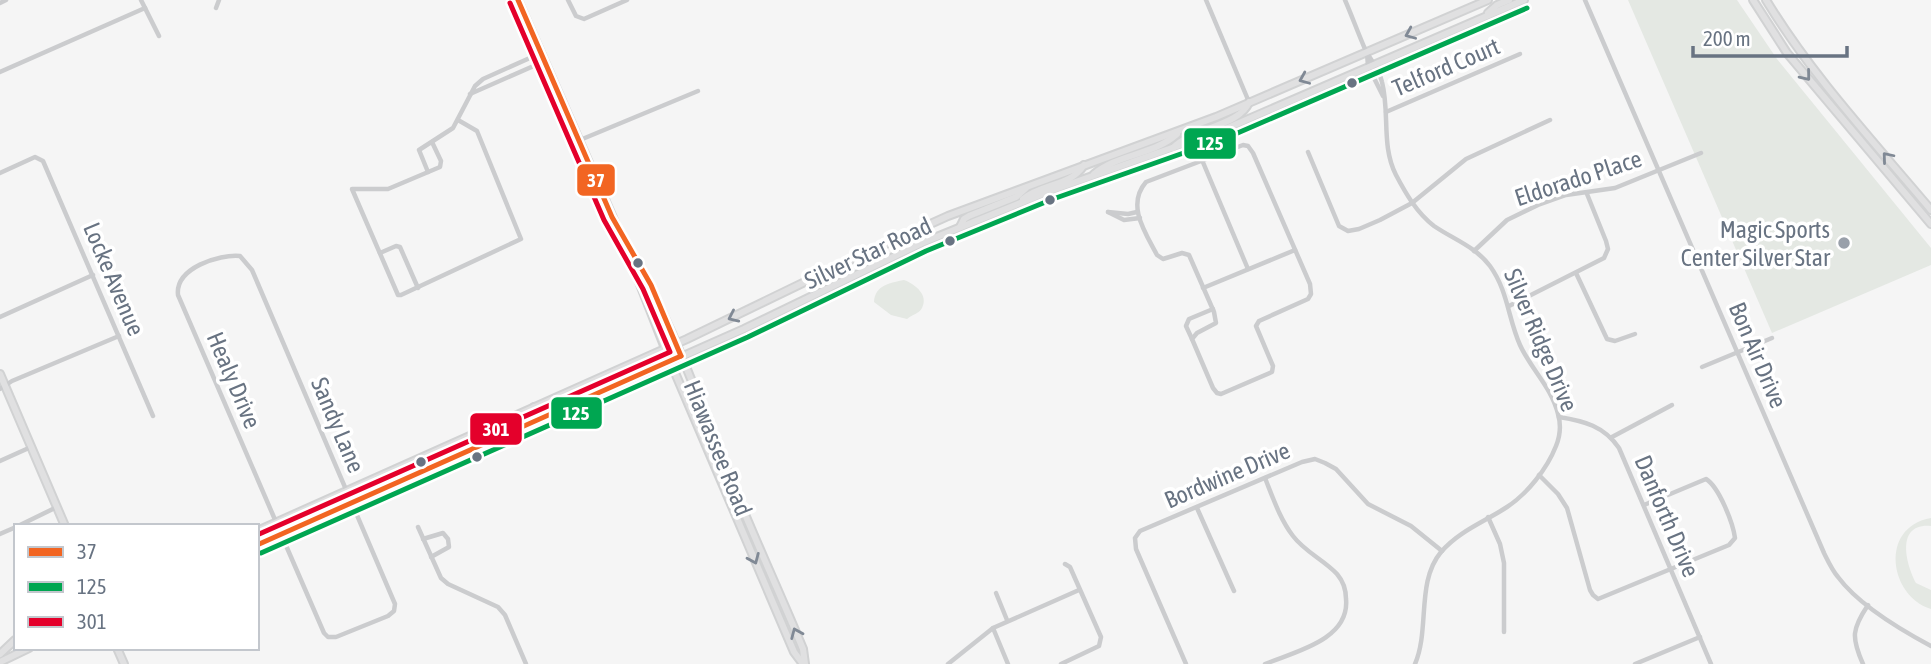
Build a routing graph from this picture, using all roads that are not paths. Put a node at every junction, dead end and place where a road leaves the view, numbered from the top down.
1 (6, 0) edge
2 (141, 0) edge
3 (219, 0) edge
4 (518, 0) edge
5 (568, 0) edge
6 (627, 0) edge
7 (1206, 0) edge
8 (1345, 0) edge
9 (1488, 0) edge
10 (1509, 0) edge
11 (1524, 0) edge
12 (1586, 0) edge
13 (1753, 0) edge
14 (1766, 0) edge
15 (0, 3) edge
16 (145, 8) junction
17 (216, 8) dead end
18 (1484, 17) junction
19 (159, 36) dead end
20 (1367, 52) junction
21 (541, 53) junction
22 (1520, 54) dead end
23 (545, 61) junction
24 (1372, 64) junction
25 (0, 72) edge
26 (698, 91) dead end
27 (469, 94) junction
28 (1249, 102) junction
29 (1386, 112) junction
30 (458, 120) junction
31 (1550, 120) dead end
32 (1181, 130) junction
33 (579, 141) junction
34 (432, 142) junction
35 (1172, 149) junction
36 (1308, 152) dead end
37 (1701, 153) dead end
38 (1202, 160) junction
39 (1084, 165) junction
40 (1659, 170) junction
41 (428, 172) junction
42 (0, 173) edge
43 (1089, 178) junction
44 (1030, 184) junction
45 (1913, 187) junction
46 (1587, 194) junction
47 (1905, 194) junction
48 (1412, 203) junction
49 (1016, 204) junction
50 (1931, 209) edge
51 (1138, 215) junction
52 (1931, 224) edge
53 (960, 227) junction
54 (621, 236) junction
55 (1295, 250) junction
56 (1474, 251) junction
57 (379, 253) junction
58 (206, 263) joint
59 (1248, 269) junction
60 (1576, 273) junction
61 (93, 275) junction
62 (418, 288) junction
63 (1203, 288) junction
64 (1510, 306) junction
65 (1213, 309) junction
66 (0, 317) edge
67 (1635, 334) dead end
68 (119, 336) junction
69 (1772, 338) dead end
70 (1192, 339) junction
71 (676, 344) junction
72 (665, 348) junction
73 (1738, 353) junction
74 (681, 356) junction
75 (670, 361) junction
76 (1702, 367) dead end
77 (0, 374) edge
78 (2, 387) edge
79 (1672, 405) dead end
80 (534, 407) junction
81 (153, 416) dead end
82 (1559, 416) junction
83 (1612, 437) junction
84 (495, 439) junction
85 (31, 447) junction
86 (0, 461) edge
87 (1539, 475) junction
88 (1265, 478) junction
89 (347, 490) junction
90 (352, 503) junction
91 (1644, 505) junction
92 (57, 507) junction
93 (1197, 508) junction
94 (1488, 517) junction
95 (276, 522) junction
96 (21, 524) edge
97 (64, 524) edge
98 (418, 527) dead end
99 (259, 530) edge
100 (281, 534) junction
101 (424, 539) junction
102 (259, 544) edge
103 (1442, 551) junction
104 (431, 557) junction
105 (1065, 564) dead end
106 (1671, 569) junction
107 (1079, 590) junction
108 (1234, 591) dead end
109 (996, 593) dead end
110 (1868, 605) junction
111 (1007, 620) junction
112 (993, 628) junction
113 (1504, 632) dead end
114 (1700, 637) junction
115 (14, 641) edge
116 (1931, 646) edge
117 (25, 650) edge
118 (0, 654) edge
119 (0, 662) edge
120 (526, 664) edge
121 (804, 664) edge
122 (948, 664) edge
123 (1008, 664) edge
124 (1061, 664) edge
125 (1186, 664) edge
126 (1265, 664) edge
127 (1415, 664) edge
128 (1635, 664) edge
129 (1711, 664) edge
130 (1863, 664) edge

1 - 15 street
2 - 16 street
3 - 17 street
4 - 21 main road, Hiawassee Road
5 - 6 street
7 - 28 street
8 - 20 street, Silver Ridge Drive
9 -> 20 main road, Silver Star Road
10 - 18 main road
11 - 18 main road, Silver Star Road
12 - 40 street, Bon Air Drive
13 -> 47 main road
45 -> 14 main road
16 - 19 street
16 - 25 street
18 - 24 main road, Silver Star Road
20 - 24 street, Silver Ridge Drive
20 -> 28 main road, Silver Star Road
21 - 23 main road, Hiawassee Road
21 - 27 street
22 - 29 street, Telford Court
23 - 27 street
23 - 33 main road, Hiawassee Road
24 - 29 street, Silver Ridge Drive
24 - 35 main road, Silver Star Road
26 - 33 street
27 - 30 street
28 - 32 main road, Silver Star Road
28 - 35 main road
29 - 48 street, Silver Ridge Drive
30 - 34 street
30 - 62 street
31 - 48 street
32 - 39 main road, Silver Star Road
32 - 43 main road
33 - 54 main road, Hiawassee Road
34 - 41 street
34 - 41 street
35 - 43 main road, Silver Star Road
36 - 48 street
37 - 40 street, Eldorado Place
38 - 51 street
38 - 55 street
38 - 59 street
39 - 44 main road, Silver Star Road
39 - 49 main road
40 - 46 street, Eldorado Place
40 - 73 street, Bon Air Drive
41 - 57 street
42 - 61 street, Locke Avenue
43 - 49 main road, Silver Star Road
44 - 53 main road
44 -> 71 main road, Silver Star Road
45 - 47 street
45 - 50 main road
46 - 56 street, Eldorado Place
46 - 60 street
47 - 52 main road
48 - 56 street, Silver Ridge Drive
49 - 53 main road, Silver Star Road
51 - 51 street
51 - 63 street
53 - 74 main road, Silver Star Road
54 - 71 main road, Hiawassee Road
54 - 72 main road, Hiawassee Road
55 - 59 street
55 - 70 street
56 - 64 street, Silver Ridge Drive
57 - 62 street
57 - 62 street
58 - 89 street, Sandy Lane
58 - 95 street, Healy Drive
59 - 63 street
60 - 64 street
60 - 67 street
61 - 66 street
61 - 68 street, Locke Avenue
63 - 65 street
64 - 82 street, Silver Ridge Drive
65 - 70 street
65 - 70 street
68 - 78 street
68 - 81 street, Locke Avenue
69 - 73 street
71 - 72 main road, Silver Star Road
71 - 74 main road, Hiawassee Road
72 - 75 main road, Hiawassee Road
72 - 80 main road, Silver Star Road
73 - 76 street
73 - 110 street, Bon Air Drive
74 - 75 main road, Silver Star Road
121 -> 74 main road, Hiawassee Road
75 - 84 main road, Silver Star Road
75 -> 121 main road, Hiawassee Road
77 - 78 main road
78 - 85 main road
79 - 83 street
80 - 84 main road
80 - 89 main road, Silver Star Road
82 - 83 street, Danforth Drive
82 - 87 street, Silver Ridge Drive
83 - 91 street, Danforth Drive
84 - 90 main road, Silver Star Road
85 - 86 street
85 - 92 main road
87 - 94 street, Silver Ridge Drive
87 - 106 street
88 - 93 street, Bordwine Drive
88 - 103 street, Bordwine Drive
88 - 126 street
89 - 90 street, Sandy Lane
89 - 95 main road, Silver Star Road
90 - 100 main road, Silver Star Road
90 - 100 street, Sandy Lane
91 - 106 street, Danforth Drive
91 - 106 street
92 - 96 street
92 - 97 main road
93 - 108 street
93 - 125 street, Bordwine Drive
94 - 103 street, Silver Ridge Drive
94 - 113 street
95 - 99 main road, Silver Star Road
98 - 101 street
100 - 102 main road, Silver Star Road
101 - 104 street
101 - 104 street
103 - 127 street, Silver Ridge Drive
104 - 120 street
105 - 107 street
106 - 114 street, Danforth Drive
107 - 111 street
107 - 124 street
109 - 111 street
110 - 116 street, Bon Air Drive
110 - 130 street
111 - 112 street
112 - 122 street
112 - 123 street
114 - 128 street
114 - 129 street, Danforth Drive
115 - 118 main road
117 - 119 main road

